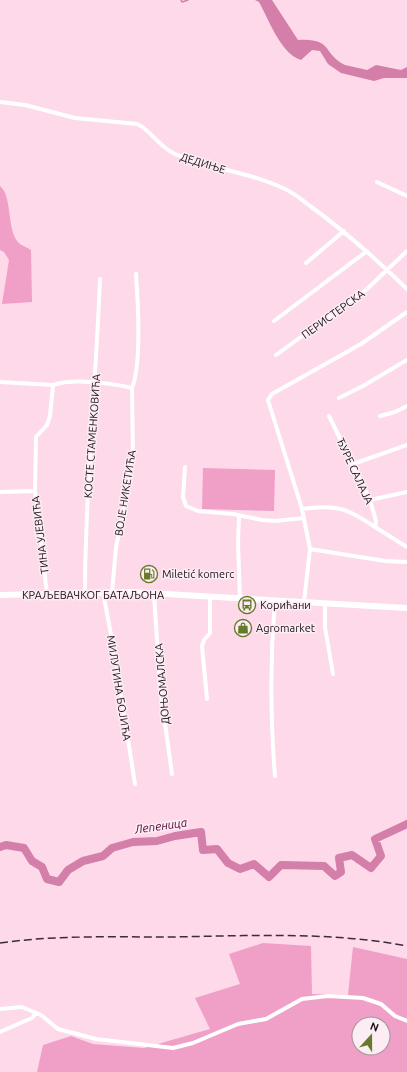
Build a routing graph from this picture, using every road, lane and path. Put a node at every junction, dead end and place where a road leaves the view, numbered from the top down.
1 (0, 102) edge
2 (377, 182) dead end
3 (407, 196) edge
4 (344, 231) junction
5 (407, 251) edge
6 (367, 252) junction
7 (306, 263) dead end
8 (388, 270) junction
9 (136, 274) dead end
10 (100, 279) dead end
11 (407, 289) edge
12 (407, 312) edge
13 (274, 322) dead end
14 (276, 355) dead end
15 (407, 360) edge
16 (0, 382) edge
17 (96, 384) junction
18 (53, 385) junction
19 (132, 388) junction
20 (339, 398) dead end
21 (407, 406) edge
22 (329, 416) dead end
23 (380, 416) dead end
24 (407, 445) edge
25 (353, 464) junction
26 (185, 468) dead end
27 (35, 491) junction
28 (0, 492) edge
29 (407, 492) edge
30 (370, 500) junction
31 (302, 509) junction
32 (239, 516) junction
33 (304, 518) junction
34 (375, 527) junction
35 (407, 547) edge
36 (310, 549) junction
37 (407, 562) edge
38 (103, 592) junction
39 (112, 592) junction
40 (85, 593) junction
41 (47, 594) junction
42 (154, 594) junction
43 (0, 595) edge
44 (210, 597) junction
45 (240, 598) junction
46 (275, 600) junction
47 (304, 602) junction
48 (325, 603) junction
49 (407, 608) edge
50 (333, 674) dead end
51 (206, 700) dead end
52 (172, 774) dead end
53 (275, 776) dead end
54 (135, 784) dead end
55 (0, 1009) edge
56 (36, 1012) junction
57 (407, 1021) edge
58 (0, 1032) edge

1 - 4 street, ДЕДИЊЕ
2 - 3 street
4 - 6 street, ДЕДИЊЕ
4 - 7 street
5 - 8 street
6 - 8 street, ДЕДИЊЕ
6 - 13 street
8 - 11 street, ДЕДИЊЕ
8 - 14 street, ПЕРИСТЕРСКА
9 - 19 street, ВОЈЕ НИКЕТИЋА
10 - 17 street, КОСТЕ СТАМЕНКОВИЋА
12 - 31 street
15 - 20 street
16 - 18 street
17 - 18 street
17 - 19 street
17 - 40 street, КОСТЕ СТАМЕНКОВИЋА
18 - 27 street, ТИНА УЈЕВИЋА
19 - 39 street, ВОЈЕ НИКЕТИЋА
21 - 23 street
22 - 25 street, ЂУРЕ САЛАЈА
24 - 25 street
25 - 30 street, ЂУРЕ САЛАЈА
26 - 32 street
27 - 28 street
27 - 41 street, ТИНА УЈЕВИЋА
29 - 30 street
30 - 34 street, ЂУРЕ САЛАЈА
31 - 33 street
31 - 34 street, ЂУРЕ САЛАЈА
32 - 33 street
32 - 45 street
33 - 36 street
34 - 35 street, ЂУРЕ САЛАЈА
36 - 37 street
36 - 47 street
38 - 39 main road, КРАЉЕВАЧКОГ БАТАЉОНА
38 - 40 main road, КРАЉЕВАЧКОГ БАТАЉОНА
38 - 54 street, МИЛУТИНА БОЈИЋА
39 - 42 main road, КРАЉЕВАЧКОГ БАТАЉОНА
40 - 41 main road, КРАЉЕВАЧКОГ БАТАЉОНА
41 - 43 main road, КРАЉЕВАЧКОГ БАТАЉОНА
42 - 44 main road, КРАЉЕВАЧКОГ БАТАЉОНА
42 - 52 street, ДОЊОМАЛСКА
44 - 45 main road, КРАЉЕВАЧКОГ БАТАЉОНА
44 - 51 street
45 - 46 main road, КРАЉЕВАЧКОГ БАТАЉОНА
46 - 47 main road, КРАЉЕВАЧКОГ БАТАЉОНА
46 - 53 street
47 - 48 main road, КРАЉЕВАЧКОГ БАТАЉОНА
48 - 49 main road, КРАЉЕВАЧКОГ БАТАЉОНА
48 - 50 street
55 - 56 street
56 - 57 street
56 - 58 street

